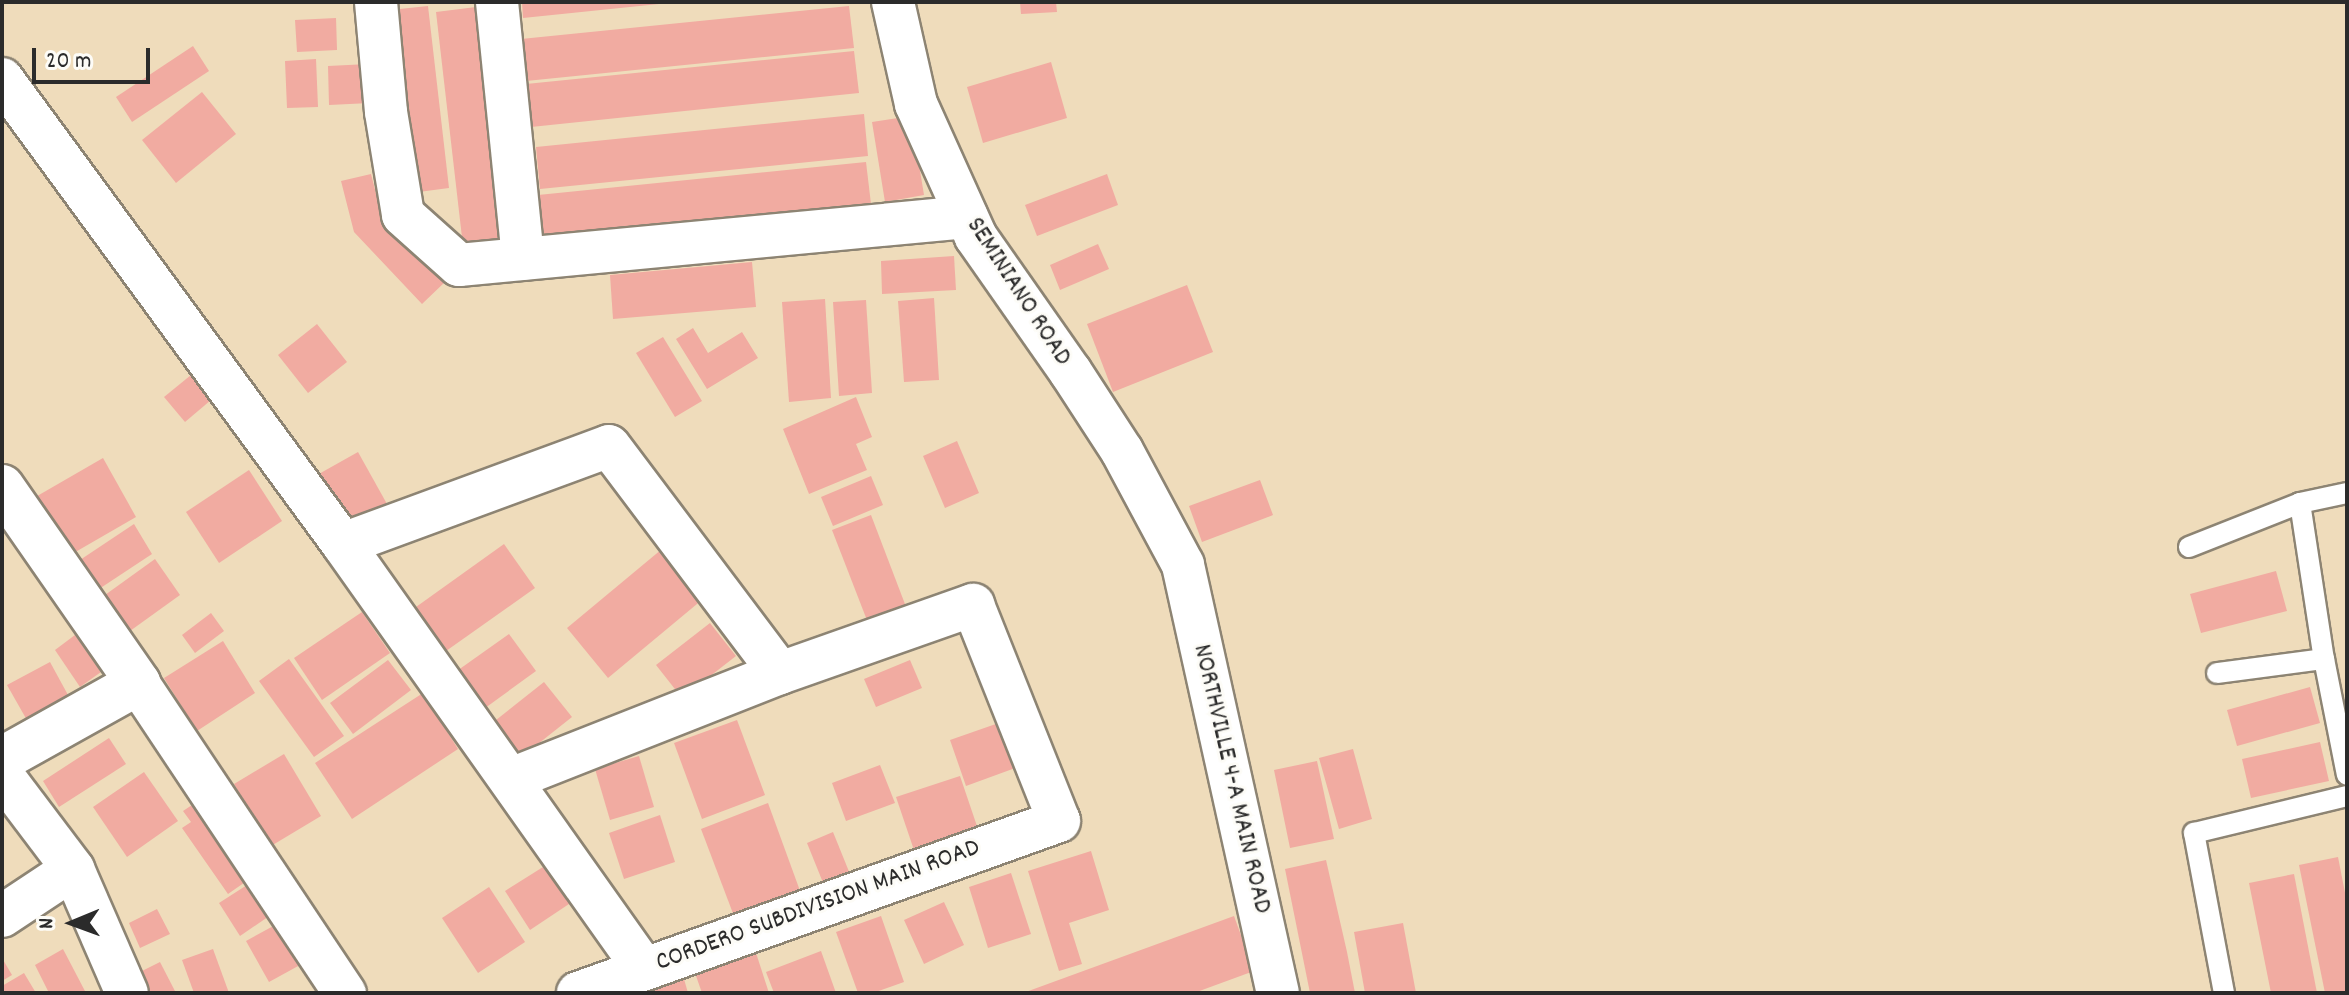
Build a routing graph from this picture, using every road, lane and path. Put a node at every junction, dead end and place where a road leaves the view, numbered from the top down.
1 (376, 2) edge
2 (497, 2) edge
3 (893, 2) edge
4 (2, 79) edge
5 (967, 217) junction
6 (523, 259) junction
7 (2, 487) edge
8 (2347, 493) edge
9 (2300, 503) junction
10 (343, 544) junction
11 (2189, 547) dead end
12 (1183, 565) joint
13 (2324, 659) junction
14 (780, 673) junction
15 (2217, 673) dead end
16 (138, 683) junction
17 (2, 759) edge
18 (2, 775) edge
19 (2347, 775) edge
20 (511, 779) junction
21 (2347, 796) edge
22 (73, 869) junction
23 (2, 916) edge
24 (644, 969) junction
25 (114, 988) edge
26 (1266, 989) edge
27 (345, 993) edge
28 (578, 993) edge
29 (2224, 993) edge

1 - 6 street
2 - 6 street
3 - 5 street, SEMINIANO ROAD
4 - 10 street
5 - 6 street
5 - 12 street, SEMINIANO ROAD
7 - 16 street
8 - 9 lane
9 - 11 lane
9 - 13 lane
10 - 14 street
10 - 20 street
12 - 26 street, NORTHVILLE 4-A MAIN ROAD
13 - 15 lane
13 - 19 lane
14 - 20 street
14 - 24 street, CORDERO SUBDIVISION MAIN ROAD
16 - 17 street
16 - 27 street
18 - 22 street
20 - 24 street
21 - 29 lane
22 - 23 street
22 - 25 street
24 - 28 street, CORDERO SUBDIVISION MAIN ROAD

